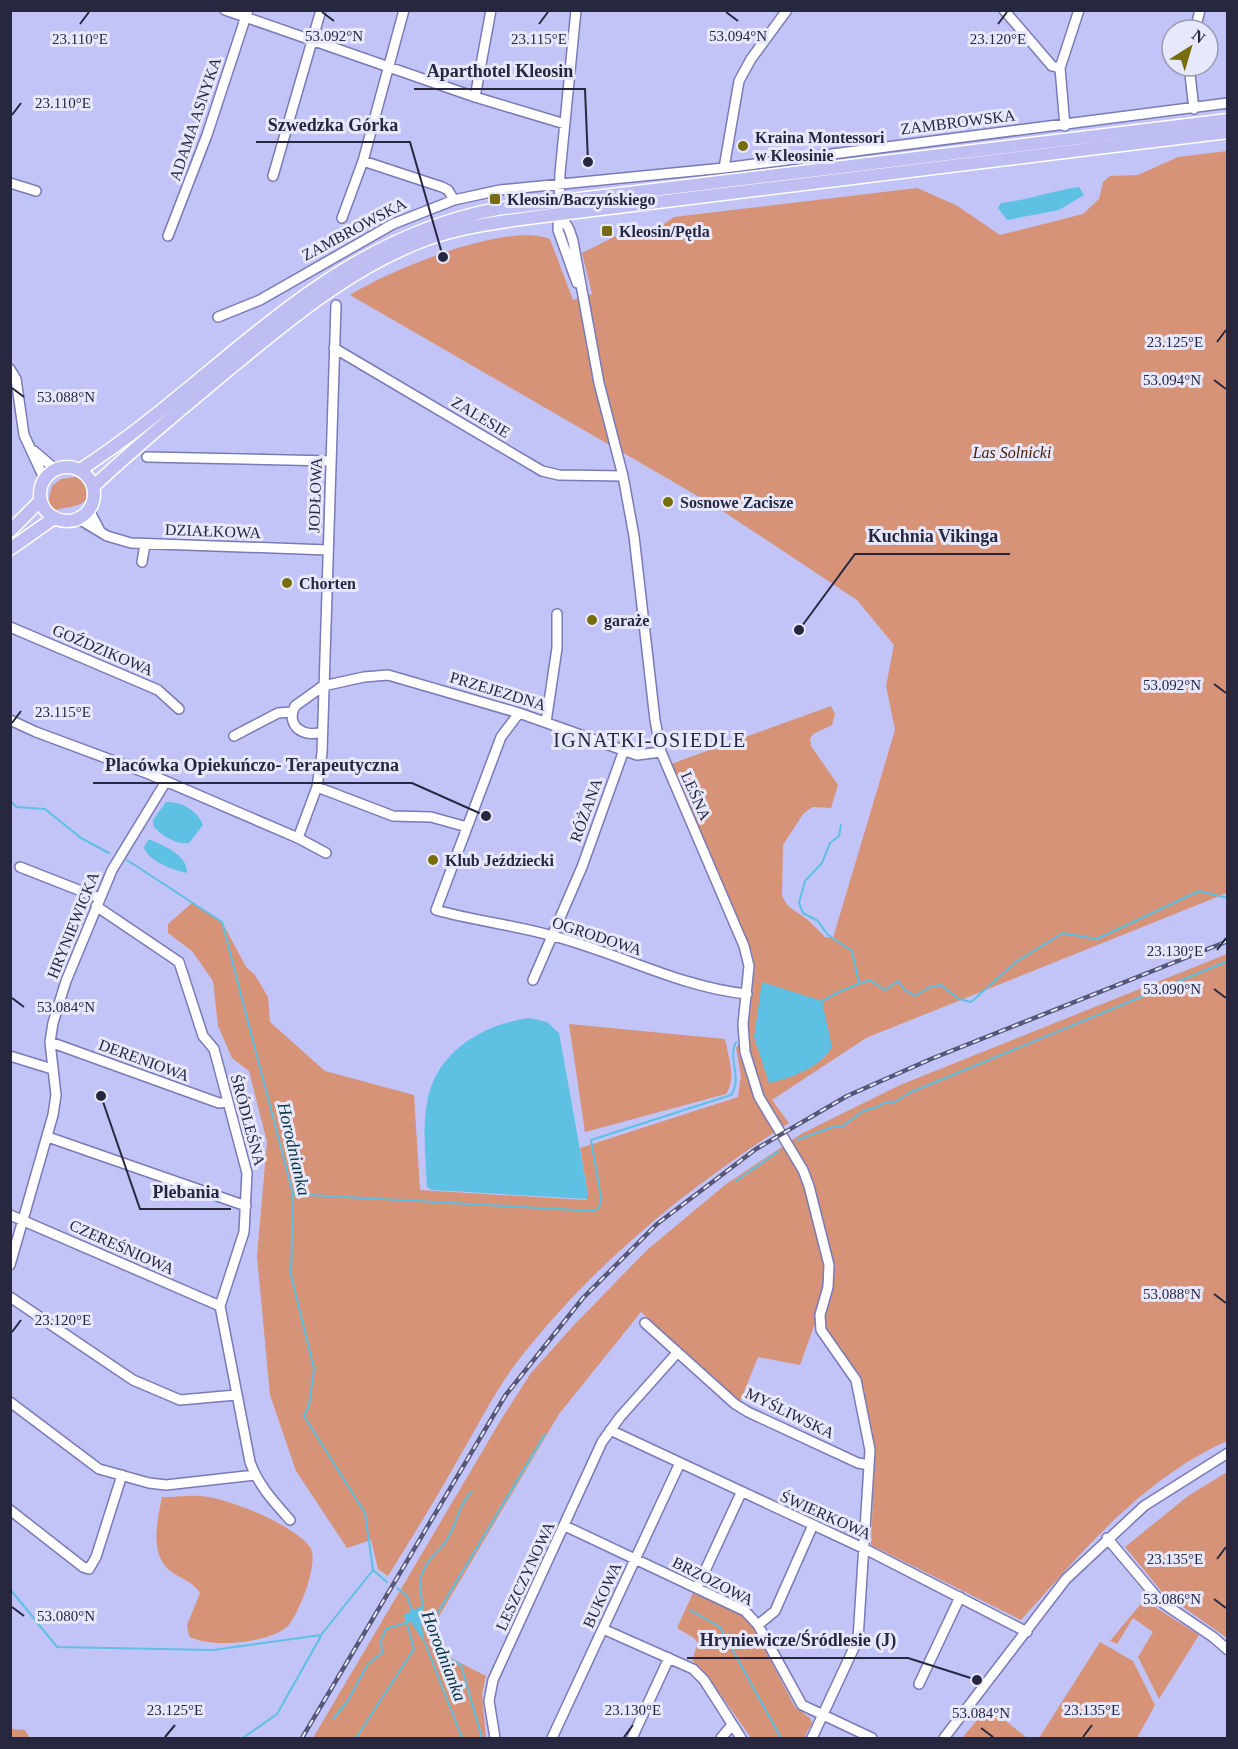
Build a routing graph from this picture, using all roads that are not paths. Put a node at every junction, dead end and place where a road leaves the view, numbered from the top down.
1 (225, 10) edge
2 (321, 10) edge
3 (404, 10) edge
4 (491, 10) edge
5 (576, 10) edge
6 (787, 10) edge
7 (1004, 10) edge
8 (1079, 10) edge
9 (246, 14) edge
10 (311, 41) junction
11 (389, 68) junction
12 (1060, 68) junction
13 (1190, 78) edge
14 (475, 97) junction
15 (1227, 103) edge
16 (1194, 109) junction
17 (1227, 120) edge
18 (565, 124) junction
19 (1065, 126) junction
20 (1227, 132) edge
21 (363, 161) junction
22 (724, 168) junction
23 (273, 176) dead end
24 (560, 182) junction
25 (10, 183) edge
26 (36, 191) dead end
27 (454, 200) junction
28 (560, 207) junction
29 (342, 218) dead end
30 (168, 236) dead end
31 (332, 283) junction
32 (336, 305) dead end
33 (218, 317) dead end
34 (334, 348) junction
35 (10, 369) edge
36 (30, 448) junction
37 (147, 457) dead end
38 (331, 461) junction
39 (56, 469) junction
40 (81, 470) junction
41 (623, 476) junction
42 (45, 478) junction
43 (93, 487) junction
44 (40, 501) junction
45 (89, 510) junction
46 (54, 518) junction
47 (79, 519) junction
48 (10, 531) edge
49 (100, 531) junction
50 (145, 544) junction
51 (10, 549) edge
52 (327, 550) junction
53 (142, 562) dead end
54 (556, 614) dead end
55 (10, 627) edge
56 (323, 686) junction
57 (180, 709) dead end
58 (292, 712) junction
59 (519, 713) junction
60 (10, 720) edge
61 (546, 722) junction
62 (322, 732) junction
63 (234, 736) dead end
64 (624, 750) junction
65 (661, 752) junction
66 (165, 783) junction
67 (317, 787) junction
68 (467, 827) junction
69 (298, 838) junction
70 (326, 853) dead end
71 (20, 867) dead end
72 (97, 902) junction
73 (554, 936) junction
74 (533, 980) dead end
75 (747, 994) junction
76 (50, 1042) junction
77 (10, 1056) edge
78 (52, 1069) junction
79 (228, 1102) junction
80 (48, 1137) junction
81 (246, 1206) junction
82 (10, 1215) edge
83 (24, 1220) junction
84 (10, 1265) edge
85 (10, 1297) edge
86 (220, 1306) junction
87 (645, 1323) dead end
88 (677, 1353) junction
89 (236, 1395) junction
90 (10, 1402) edge
91 (610, 1430) junction
92 (1227, 1453) edge
93 (679, 1465) junction
94 (869, 1465) junction
95 (122, 1475) junction
96 (255, 1475) junction
97 (741, 1493) junction
98 (10, 1510) edge
99 (290, 1520) dead end
100 (813, 1525) junction
101 (565, 1526) junction
102 (1107, 1538) junction
103 (866, 1548) junction
104 (635, 1560) junction
105 (697, 1588) junction
106 (960, 1597) junction
107 (758, 1625) junction
108 (603, 1629) junction
109 (1027, 1632) junction
110 (1227, 1650) edge
111 (669, 1658) junction
112 (919, 1684) dead end
113 (823, 1716) junction
114 (732, 1725) junction
115 (495, 1738) edge
116 (552, 1738) edge
117 (632, 1738) edge
118 (721, 1738) edge
119 (741, 1738) edge
120 (812, 1738) edge
121 (872, 1738) edge
122 (944, 1738) edge

1 - 9 street
2 - 10 street
3 - 11 street
4 - 14 street
5 - 18 street, LEŚNA
6 - 22 street
7 - 12 street
8 - 12 street
9 - 10 street
9 - 30 street, ADAMA ASNYKA
10 - 11 street
10 - 23 street
11 - 14 street
11 - 21 street
12 - 19 street
13 - 16 street
14 - 18 street
15 - 16 street, ZAMBROWSKA
16 - 19 street, ZAMBROWSKA
17 - 28 main road, ZAMBROWSKA
18 - 24 street, LEŚNA
19 - 22 street, ZAMBROWSKA
20 - 28 main road, ZAMBROWSKA
21 - 27 street
21 - 29 street
22 - 24 street, ZAMBROWSKA
24 - 27 street, ZAMBROWSKA
24 - 28 street, LEŚNA
25 - 26 street
27 - 33 street, ZAMBROWSKA
28 - 31 main road, ZAMBROWSKA
28 - 41 street, LEŚNA
31 - 40 main road
31 - 43 main road
32 - 34 street, JODŁOWA
34 - 38 street, JODŁOWA
34 - 41 street, ZALESIE
35 - 36 street
36 - 39 street
36 - 42 street
37 - 38 street
38 - 52 street, JODŁOWA
39 - 40 main road
39 - 42 main road
40 - 43 main road
41 - 65 street, LEŚNA
42 - 44 main road
43 - 45 main road
44 - 46 main road
44 - 48 main road
45 - 47 main road
45 - 49 street
46 - 47 main road
46 - 51 main road
47 - 49 street, DZIAŁKOWA
49 - 50 street, DZIAŁKOWA
50 - 52 street, DZIAŁKOWA
50 - 53 street
52 - 56 street, JODŁOWA
54 - 61 street
55 - 57 street, GOŹDZIKOWA
56 - 58 street
56 - 59 street, PRZEJEZDNA
56 - 62 street, JODŁOWA
58 - 62 street
58 - 63 street
59 - 61 street, PRZEJEZDNA
59 - 68 street
60 - 66 street
61 - 64 street, PRZEJEZDNA
62 - 67 street, JODŁOWA
64 - 65 street, PRZEJEZDNA
64 - 73 street, RÓŻANA
65 - 75 street, LEŚNA
66 - 69 street
66 - 72 street, HRYNIEWICKA
67 - 68 street
67 - 69 street
68 - 73 street, OGRODOWA
69 - 70 street
71 - 72 street, ŚRÓDLEŚNA
72 - 76 street, HRYNIEWICKA
72 - 79 street, ŚRÓDLEŚNA
73 - 74 street, RÓŻANA
73 - 75 street, OGRODOWA
75 - 94 street, LEŚNA
76 - 78 street, HRYNIEWICKA
76 - 79 street, DERENIOWA
77 - 78 street
78 - 80 street, HRYNIEWICKA
79 - 81 street, ŚRÓDLEŚNA
80 - 81 street
80 - 83 street, HRYNIEWICKA
81 - 86 street, ŚRÓDLEŚNA
82 - 83 street, CZEREŚNIOWA
83 - 84 street, HRYNIEWICKA
83 - 86 street, CZEREŚNIOWA
85 - 89 street
86 - 89 street, ŚRÓDLEŚNA
87 - 88 street, MYŚLIWSKA
88 - 91 street
88 - 94 street, MYŚLIWSKA
89 - 96 street, ŚRÓDLEŚNA
90 - 95 street
91 - 93 street, ŚWIERKOWA
91 - 101 street, LESZCZYNOWA
92 - 102 street
93 - 97 street, ŚWIERKOWA
93 - 104 street, BUKOWA
94 - 103 street
95 - 96 street
95 - 98 street
96 - 99 street, ŚRÓDLEŚNA
97 - 100 street, ŚWIERKOWA
97 - 105 street
100 - 103 street, ŚWIERKOWA
100 - 107 street
101 - 104 street, BRZOZOWA
101 - 115 street, LESZCZYNOWA
102 - 109 street
102 - 110 street
103 - 106 street, ŚWIERKOWA
103 - 113 street
104 - 105 street, BRZOZOWA
104 - 108 street, BUKOWA
105 - 107 street, BRZOZOWA
106 - 109 street, ŚWIERKOWA
106 - 112 street
107 - 113 street, BRZOZOWA
108 - 111 street
108 - 116 street, BUKOWA
109 - 122 street
111 - 114 street
111 - 117 street
113 - 120 street
113 - 121 street, BRZOZOWA
114 - 118 street
114 - 119 street

